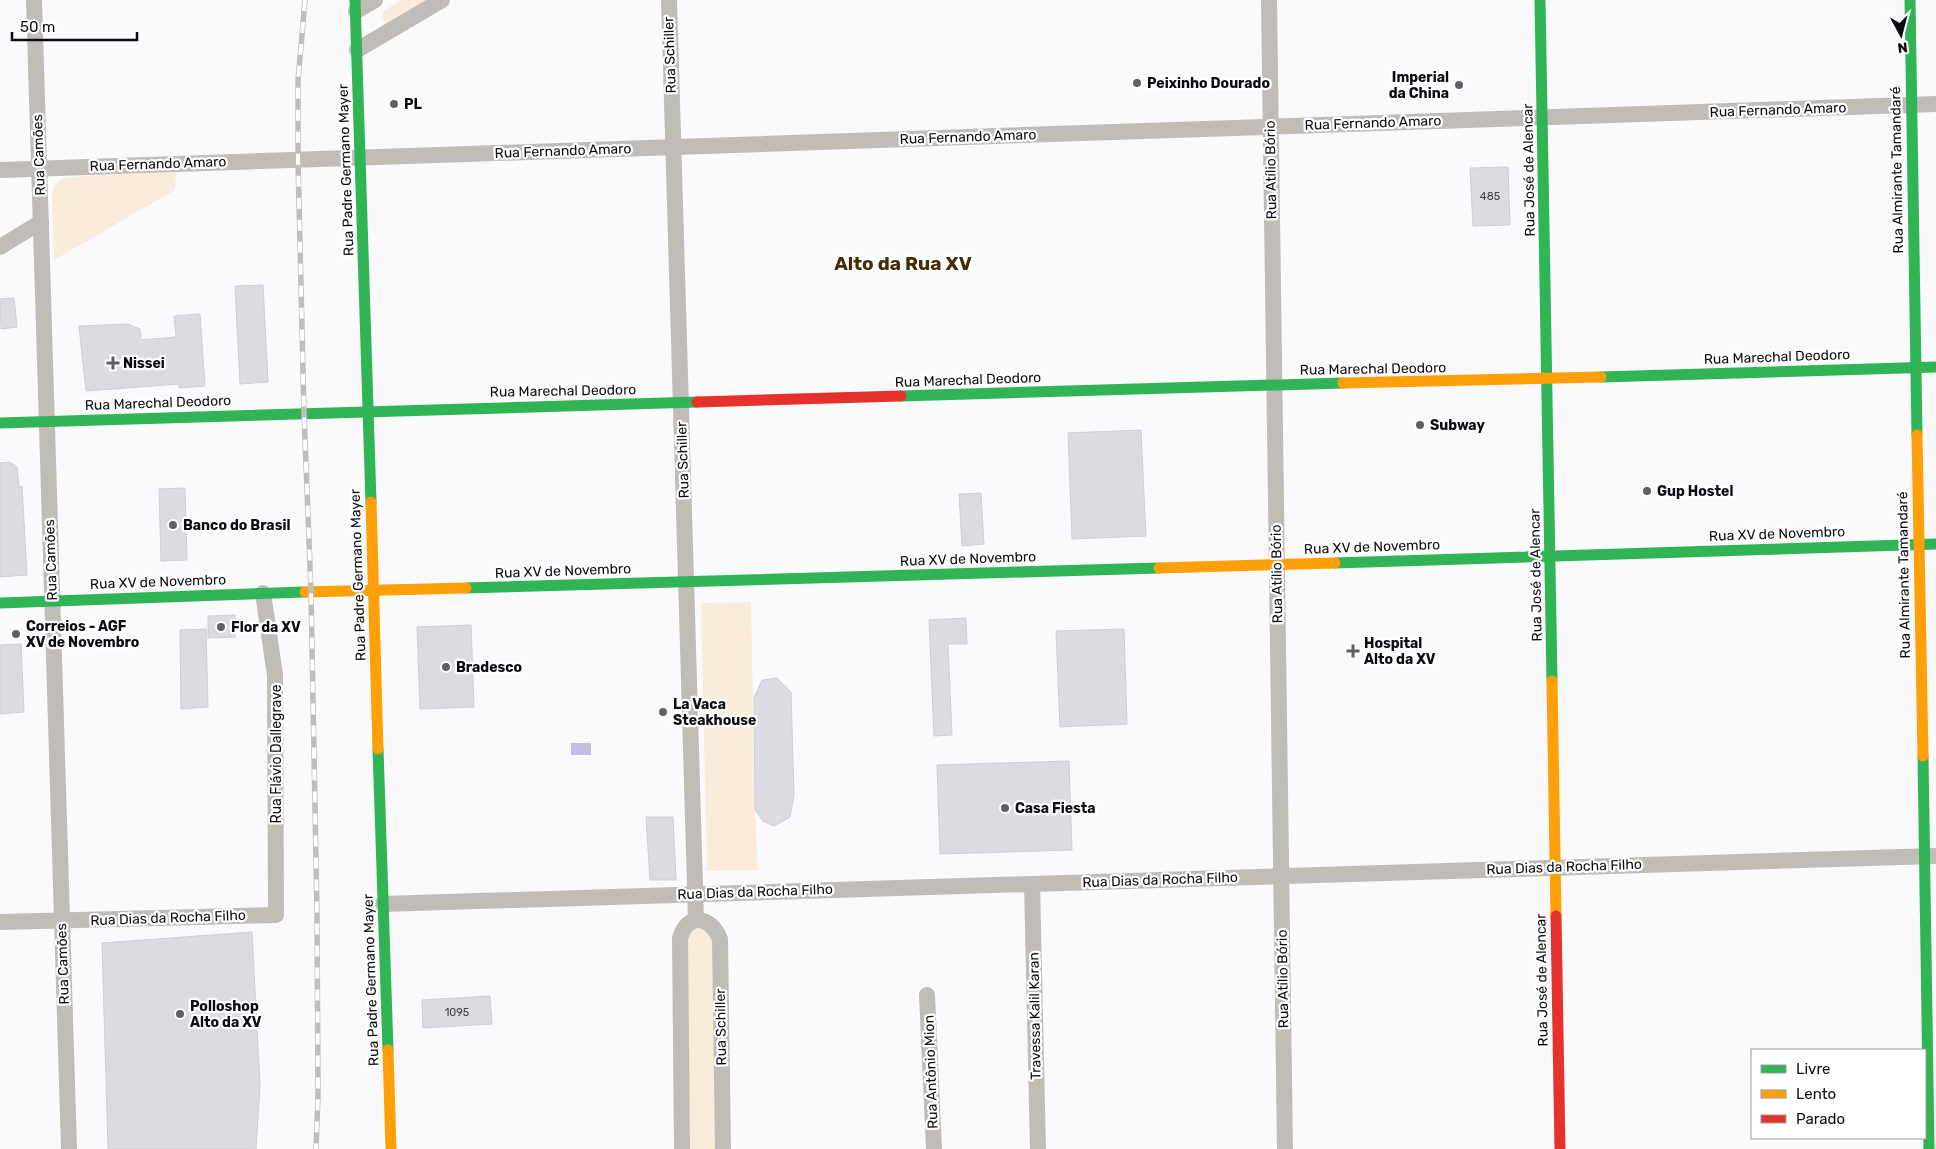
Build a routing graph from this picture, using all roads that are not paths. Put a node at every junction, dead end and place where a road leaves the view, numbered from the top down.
1 (34, 0) edge
2 (375, 0) edge
3 (442, 0) edge
4 (669, 0) edge
5 (1269, 0) edge
6 (1540, 0) edge
7 (1910, 0) edge
8 (356, 6) edge
9 (357, 50) junction
10 (1936, 104) edge
11 (1912, 105) junction
12 (1543, 118) junction
13 (1271, 127) junction
14 (673, 147) junction
15 (360, 157) junction
16 (39, 168) junction
17 (0, 170) edge
18 (41, 222) junction
19 (0, 247) edge
20 (1936, 366) edge
21 (1915, 367) junction
22 (1547, 380) junction
23 (1275, 386) junction
24 (681, 403) junction
25 (368, 411) junction
26 (47, 421) junction
27 (0, 423) edge
28 (1936, 544) edge
29 (1919, 545) junction
30 (1550, 556) junction
31 (1277, 565) junction
32 (686, 582) junction
33 (374, 591) junction
34 (263, 593) junction
35 (52, 601) junction
36 (0, 603) edge
37 (1930, 856) edge
38 (1556, 867) junction
39 (1281, 876) junction
40 (1032, 884) junction
41 (696, 894) junction
42 (383, 904) junction
43 (276, 915) joint
44 (696, 920) junction
45 (62, 921) junction
46 (0, 922) edge
47 (927, 995) dead end
48 (69, 1149) edge
49 (391, 1149) edge
50 (682, 1149) edge
51 (723, 1149) edge
52 (934, 1149) edge
53 (1038, 1149) edge
54 (1285, 1149) edge
55 (1560, 1149) edge
56 (1929, 1149) edge

1 - 16 street, Rua Camões
2 - 8 street
3 - 9 street
4 - 14 street, Rua Schiller
5 - 13 street, Rua Atílio Bório
6 - 12 main road, Rua José de Alencar
7 - 11 main road, Rua Almirante Tamandaré
8 - 9 main road, Rua Padre Germano Mayer
9 - 15 main road, Rua Padre Germano Mayer
10 - 11 street, Rua Fernando Amaro
11 - 12 street, Rua Fernando Amaro
11 - 21 main road, Rua Almirante Tamandaré
12 - 13 street, Rua Fernando Amaro
12 - 22 main road, Rua José de Alencar
13 - 14 street, Rua Fernando Amaro
13 - 23 street, Rua Atílio Bório
14 - 15 street, Rua Fernando Amaro
14 - 24 street, Rua Schiller
15 - 16 street, Rua Fernando Amaro
15 - 25 main road, Rua Padre Germano Mayer
16 - 17 street, Rua Fernando Amaro
16 - 18 street, Rua Camões
18 - 19 street
18 - 26 street, Rua Camões
20 - 21 main road, Rua Marechal Deodoro
21 - 22 main road, Rua Marechal Deodoro
21 - 29 main road, Rua Almirante Tamandaré
22 - 23 main road, Rua Marechal Deodoro
22 - 30 main road, Rua José de Alencar
23 - 24 main road, Rua Marechal Deodoro
23 - 31 street, Rua Atílio Bório
24 - 25 main road, Rua Marechal Deodoro
24 - 32 street, Rua Schiller
25 - 26 main road, Rua Marechal Deodoro
25 - 33 main road, Rua Padre Germano Mayer
26 - 27 main road, Rua Marechal Deodoro
26 - 35 street, Rua Camões
28 - 29 main road, Rua XV de Novembro
29 - 30 main road, Rua XV de Novembro
29 - 37 main road, Rua Almirante Tamandaré
30 - 31 main road, Rua XV de Novembro
30 - 38 main road, Rua José de Alencar
31 - 32 main road, Rua XV de Novembro
31 - 39 street, Rua Atílio Bório
32 - 33 main road, Rua XV de Novembro
32 - 41 street, Rua Schiller
33 - 34 main road, Rua XV de Novembro
33 - 42 main road, Rua Padre Germano Mayer
34 - 35 main road, Rua XV de Novembro
34 - 43 street, Rua Flávio Dallegrave
35 - 36 main road, Rua XV de Novembro
35 - 45 street, Rua Camões
37 - 38 street, Rua Dias da Rocha Filho
37 - 56 main road, Rua Almirante Tamandaré
38 - 39 street, Rua Dias da Rocha Filho
38 - 55 main road, Rua José de Alencar
39 - 40 street, Rua Dias da Rocha Filho
39 - 54 street, Rua Atílio Bório
40 - 41 street, Rua Dias da Rocha Filho
40 - 53 street, Travessa Kalil Karan
41 - 42 street, Rua Dias da Rocha Filho
41 - 44 street, Rua Schiller
42 - 49 main road, Rua Padre Germano Mayer
43 - 45 street, Rua Dias da Rocha Filho
44 - 50 street
44 - 51 street, Rua Schiller
45 - 46 street, Rua Dias da Rocha Filho
45 - 48 street, Rua Camões
47 - 52 street, Rua Antônio Mion

